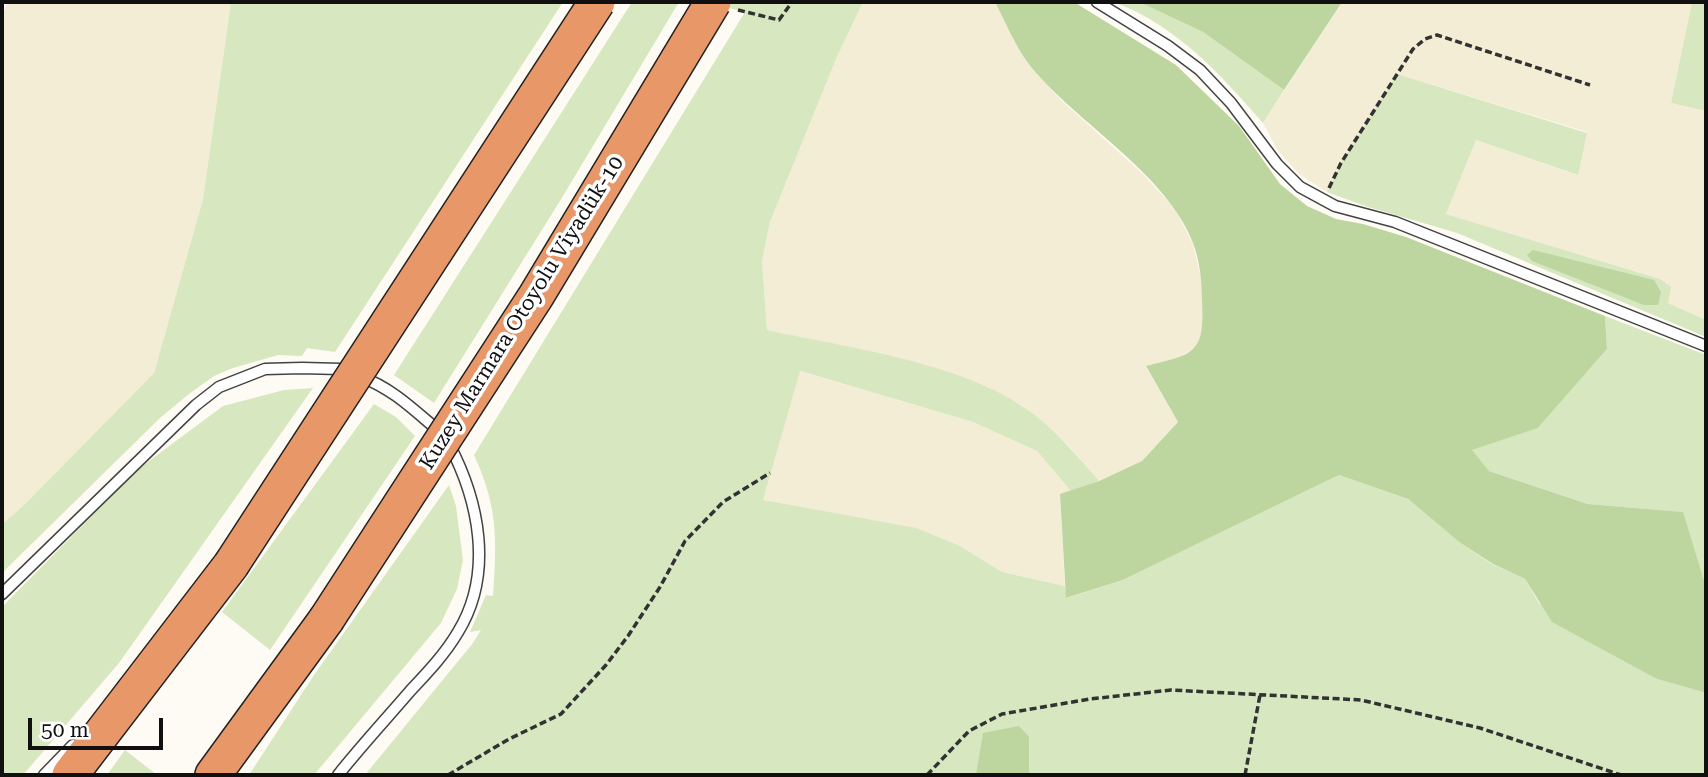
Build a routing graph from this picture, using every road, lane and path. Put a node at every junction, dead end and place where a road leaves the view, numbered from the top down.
1 (597, 2) edge
2 (792, 2) edge
3 (1097, 2) edge
4 (724, 6) edge
5 (1590, 85) dead end
6 (1323, 199) junction
7 (1706, 346) edge
8 (770, 473) dead end
9 (2, 594) edge
10 (1260, 695) junction
11 (129, 697) junction
12 (88, 733) dead end
13 (77, 742) dead end
14 (219, 770) edge
15 (44, 775) edge
16 (70, 775) edge
17 (338, 775) edge
18 (448, 775) edge
19 (927, 775) edge
20 (1245, 775) edge
21 (1621, 775) edge

1 - 11 highway, bridge
2 - 4 path
3 - 6 lane
4 - 14 highway, Kuzey Marmara Otoyolu Viyadük-10, bridge
5 - 6 path
6 - 7 lane
8 - 18 path
9 - 17 lane
10 - 19 path
10 - 20 path
10 - 21 path
11 - 12 lane
11 - 16 highway
13 - 15 lane

